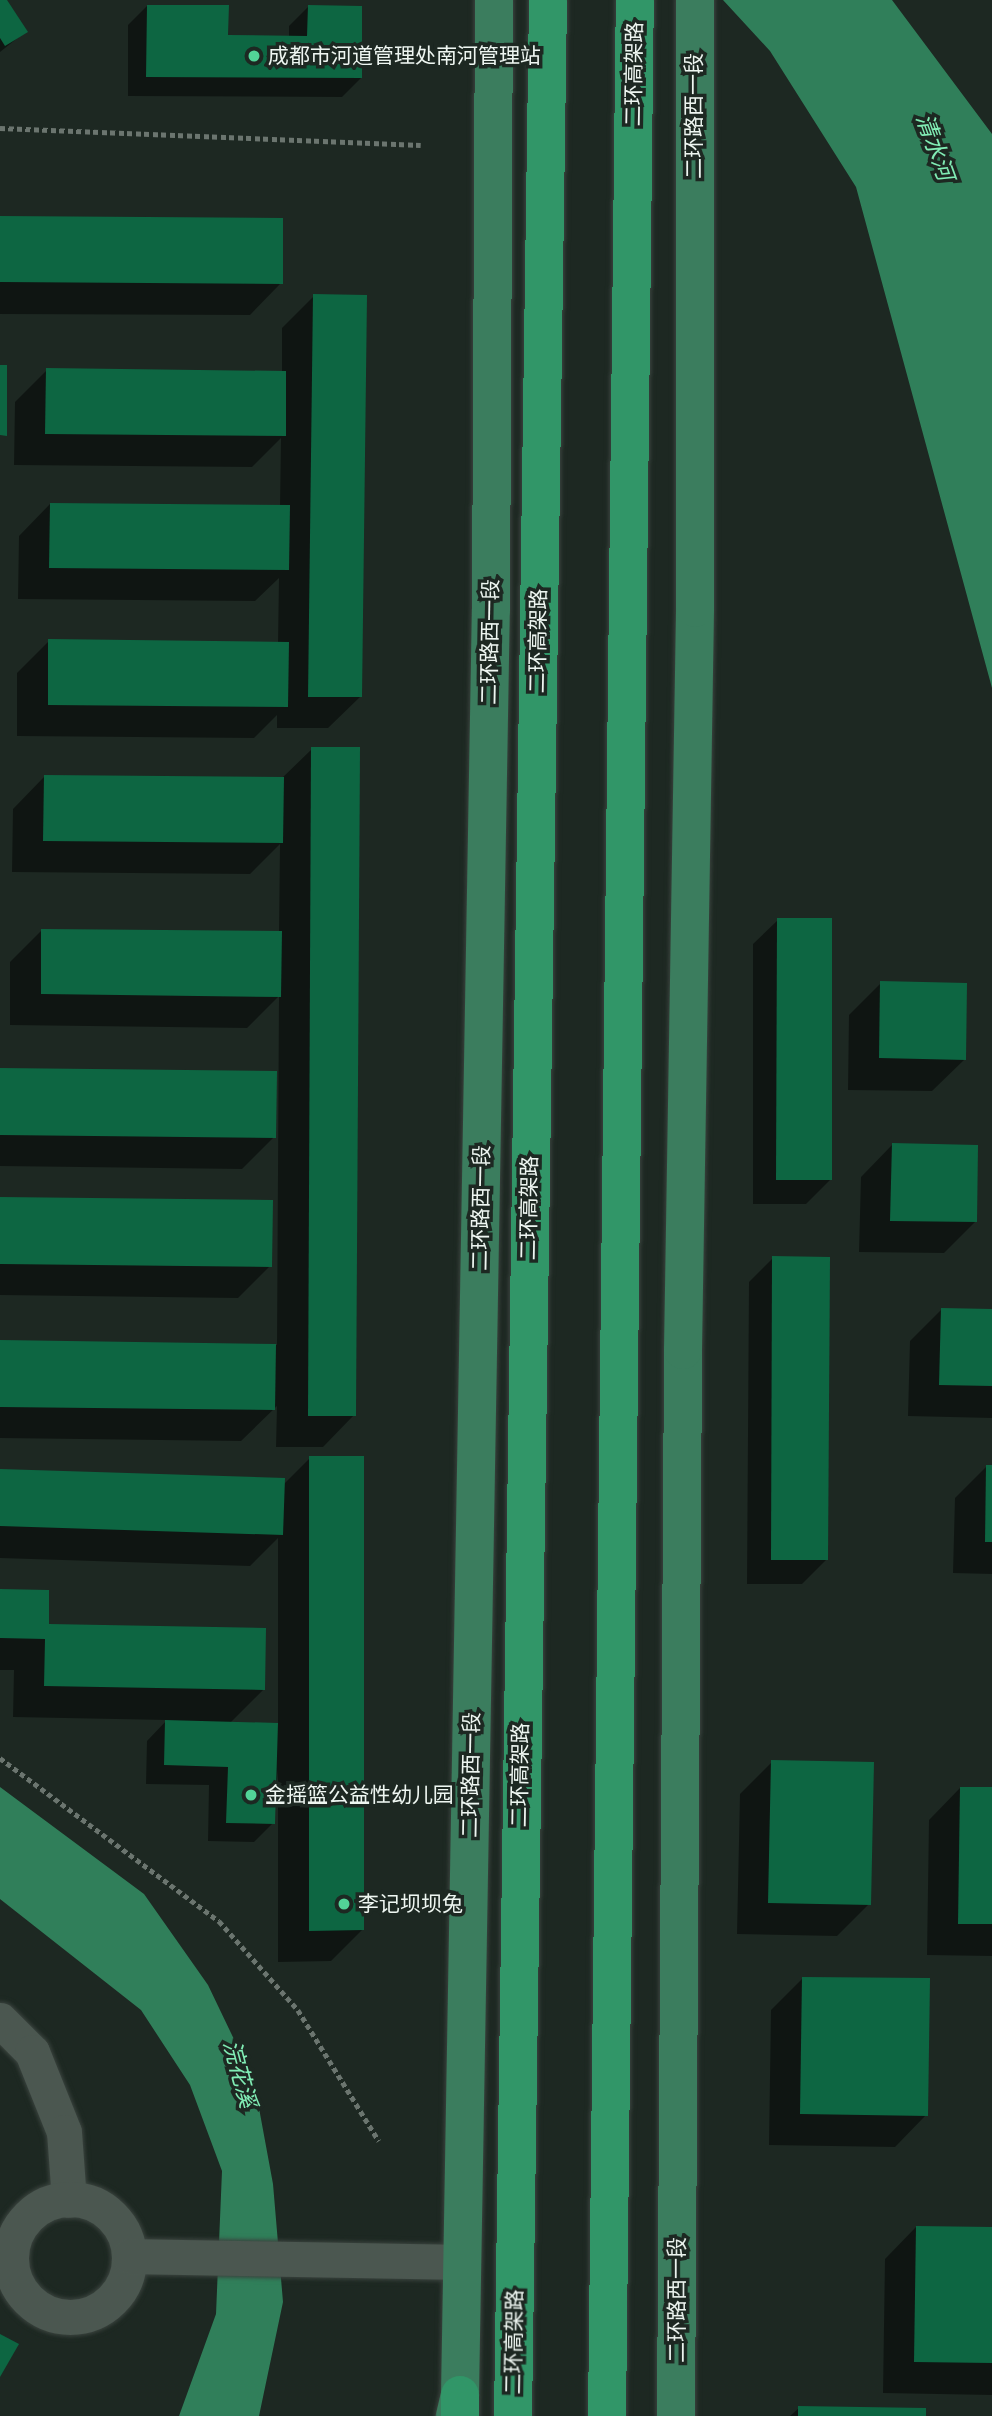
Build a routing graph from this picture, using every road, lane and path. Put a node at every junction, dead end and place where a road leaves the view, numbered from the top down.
1 (548, 0) edge
2 (635, 0) edge
3 (695, 0) edge
4 (494, 9) edge
5 (0, 128) edge
6 (421, 145) dead end
7 (0, 1758) edge
8 (0, 2020) edge
9 (379, 2141) dead end
10 (69, 2200) junction
11 (129, 2256) junction
12 (463, 2262) junction
13 (458, 2409) edge
14 (513, 2416) edge
15 (607, 2416) edge
16 (676, 2416) edge

1 - 14 highway, 二环高架路
2 - 15 highway, 二环高架路
3 - 16 main road, 二环路西一段
4 - 12 main road, 二环路西一段
5 - 6 path
7 - 9 path
8 - 10 street
10 - 11 street
10 - 11 street
11 - 12 street
12 - 13 main road, 二环路西一段

